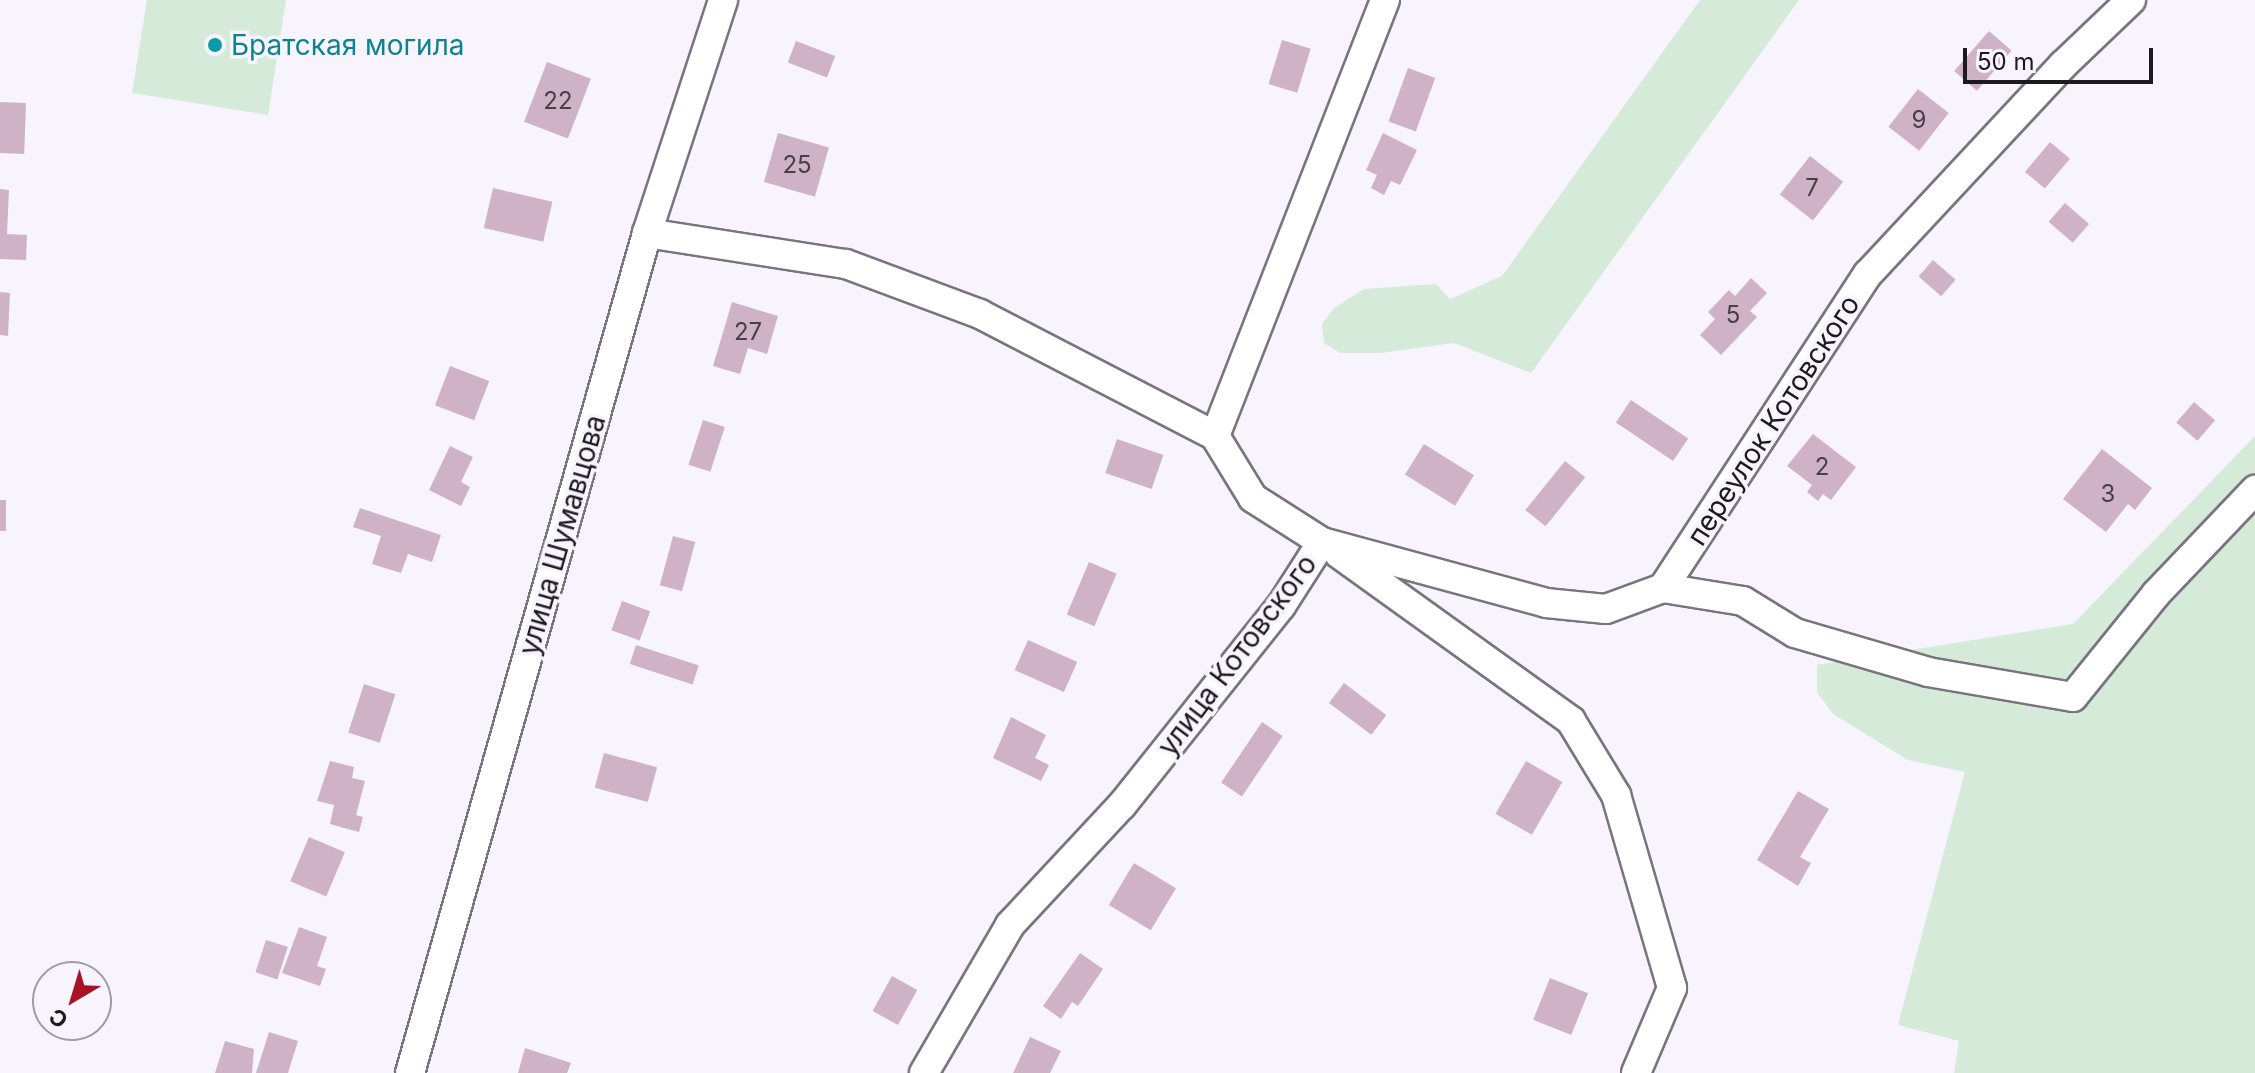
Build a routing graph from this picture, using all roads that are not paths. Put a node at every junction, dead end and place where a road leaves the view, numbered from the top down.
1 (723, 0) edge
2 (1385, 0) edge
3 (2131, 0) edge
4 (647, 233) junction
5 (1215, 436) junction
6 (2255, 490) edge
7 (1322, 542) junction
8 (1663, 588) junction
9 (410, 1073) edge
10 (924, 1073) edge
11 (1636, 1073) edge

1 - 4 street, улица Шумавцова
2 - 5 street
3 - 8 street, переулок Котовского
4 - 5 street
4 - 9 street, улица Шумавцова
5 - 7 street, улица Котовского
6 - 8 street
7 - 8 street
7 - 10 street, улица Котовского
7 - 11 street

